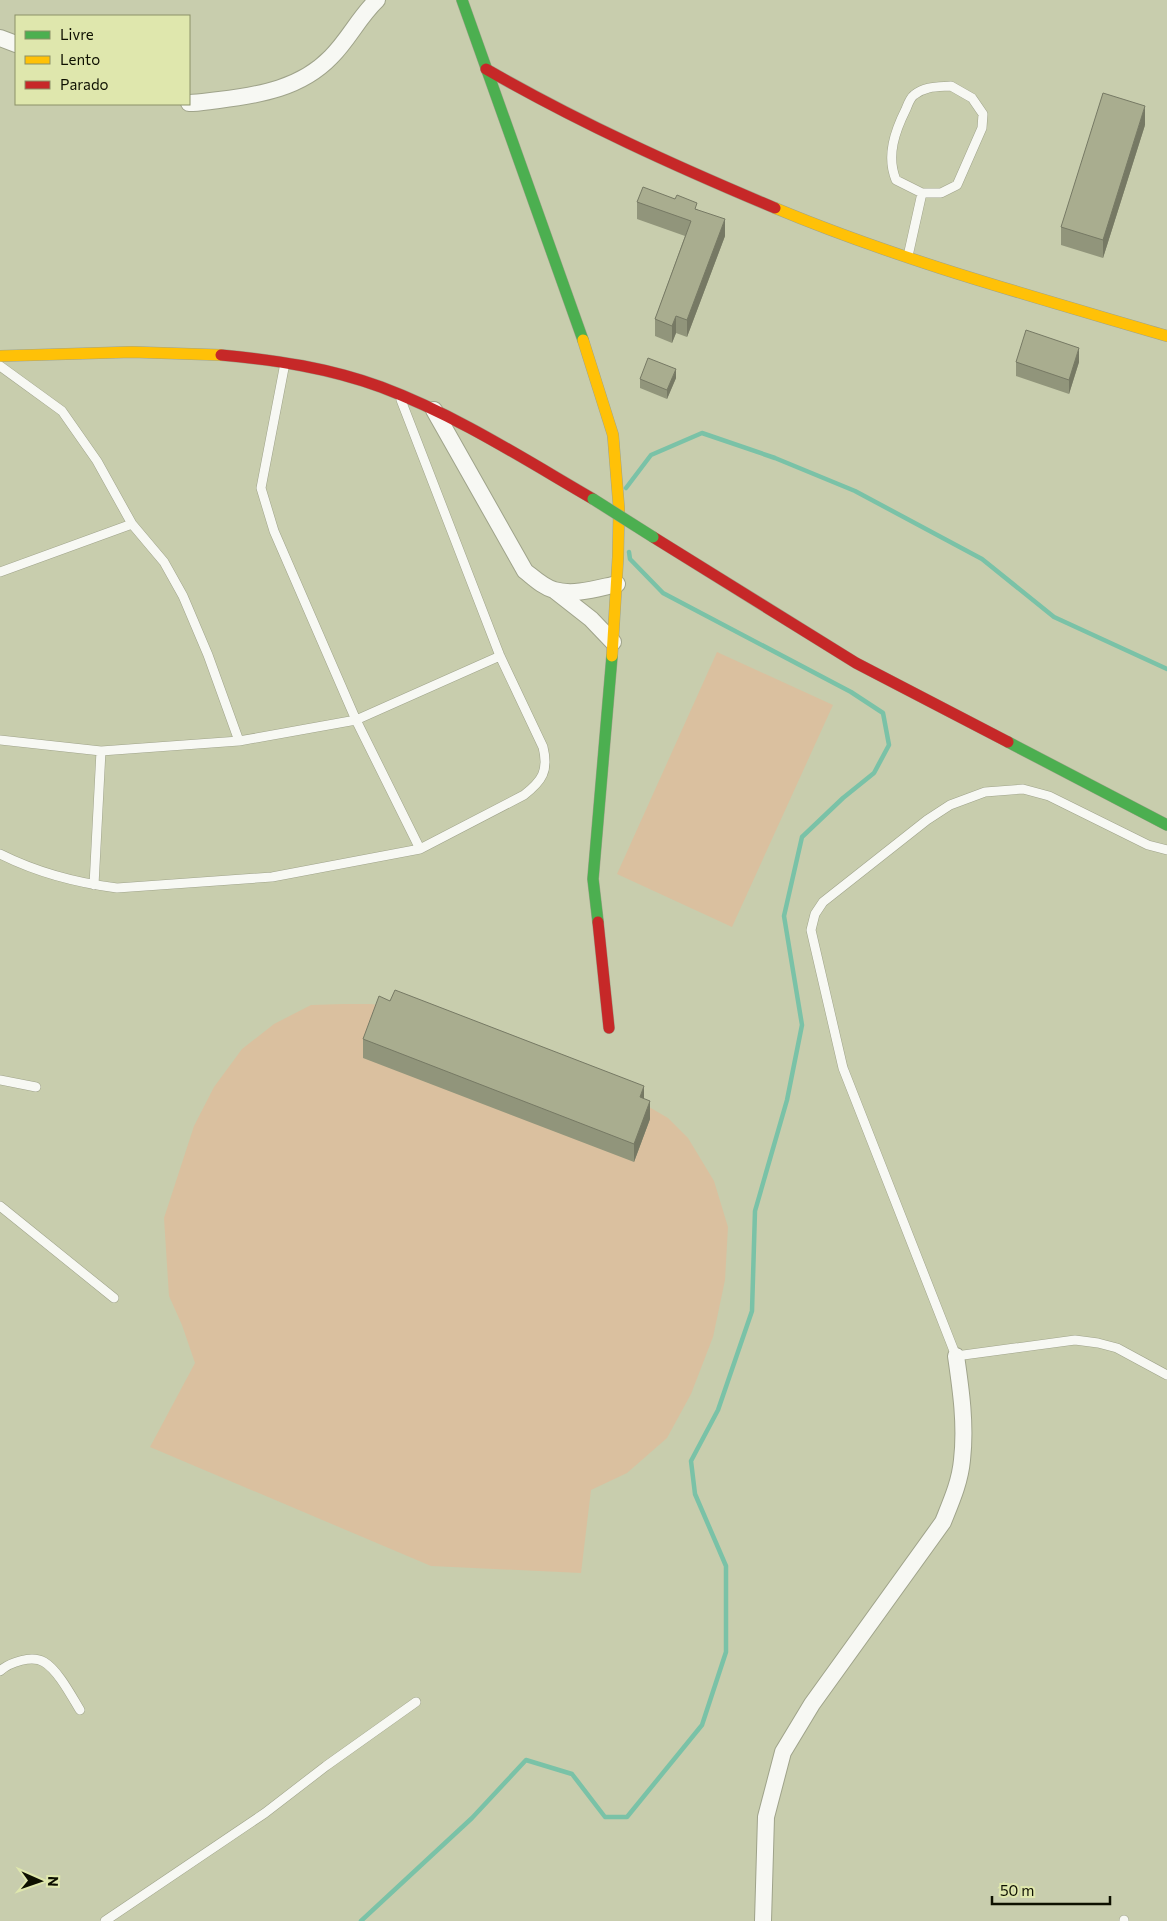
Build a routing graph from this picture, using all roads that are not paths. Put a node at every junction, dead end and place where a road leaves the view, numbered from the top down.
1 (377, 0) edge
2 (462, 0) edge
3 (0, 38) edge
4 (15, 44) edge
5 (486, 70) junction
6 (190, 103) edge
7 (922, 192) junction
8 (908, 256) junction
9 (1167, 336) edge
10 (0, 356) edge
11 (285, 362) junction
12 (0, 366) edge
13 (398, 394) junction
14 (434, 410) junction
15 (132, 524) junction
16 (0, 572) edge
17 (617, 584) junction
18 (554, 590) junction
19 (613, 642) junction
20 (500, 656) junction
21 (356, 720) junction
22 (0, 740) edge
23 (239, 741) junction
24 (100, 751) junction
25 (1167, 826) edge
26 (420, 849) junction
27 (1167, 850) edge
28 (0, 854) edge
29 (94, 885) junction
30 (609, 1028) dead end
31 (0, 1080) edge
32 (36, 1087) dead end
33 (0, 1206) edge
34 (114, 1298) dead end
35 (956, 1356) junction
36 (1167, 1375) edge
37 (0, 1671) edge
38 (416, 1702) dead end
39 (80, 1710) dead end
40 (105, 1921) edge
41 (763, 1921) edge

1 - 6 street
2 - 5 street
3 - 4 street
5 - 8 street
5 - 17 street
7 - 7 lane
7 - 8 lane
8 - 9 street
10 - 11 street
11 - 13 street
11 - 21 lane
12 - 15 lane
13 - 14 street
13 - 20 lane
14 - 18 street
14 - 25 street, bridge
15 - 16 lane
15 - 23 lane
17 - 18 street
17 - 19 street
18 - 19 street
19 - 30 street
20 - 21 lane
20 - 26 lane
21 - 23 lane
21 - 26 lane
22 - 24 lane
23 - 24 lane
24 - 29 lane
26 - 29 lane
27 - 35 lane
28 - 29 lane
31 - 32 lane
33 - 34 lane
35 - 36 lane
35 - 41 street
37 - 39 lane
38 - 40 lane

